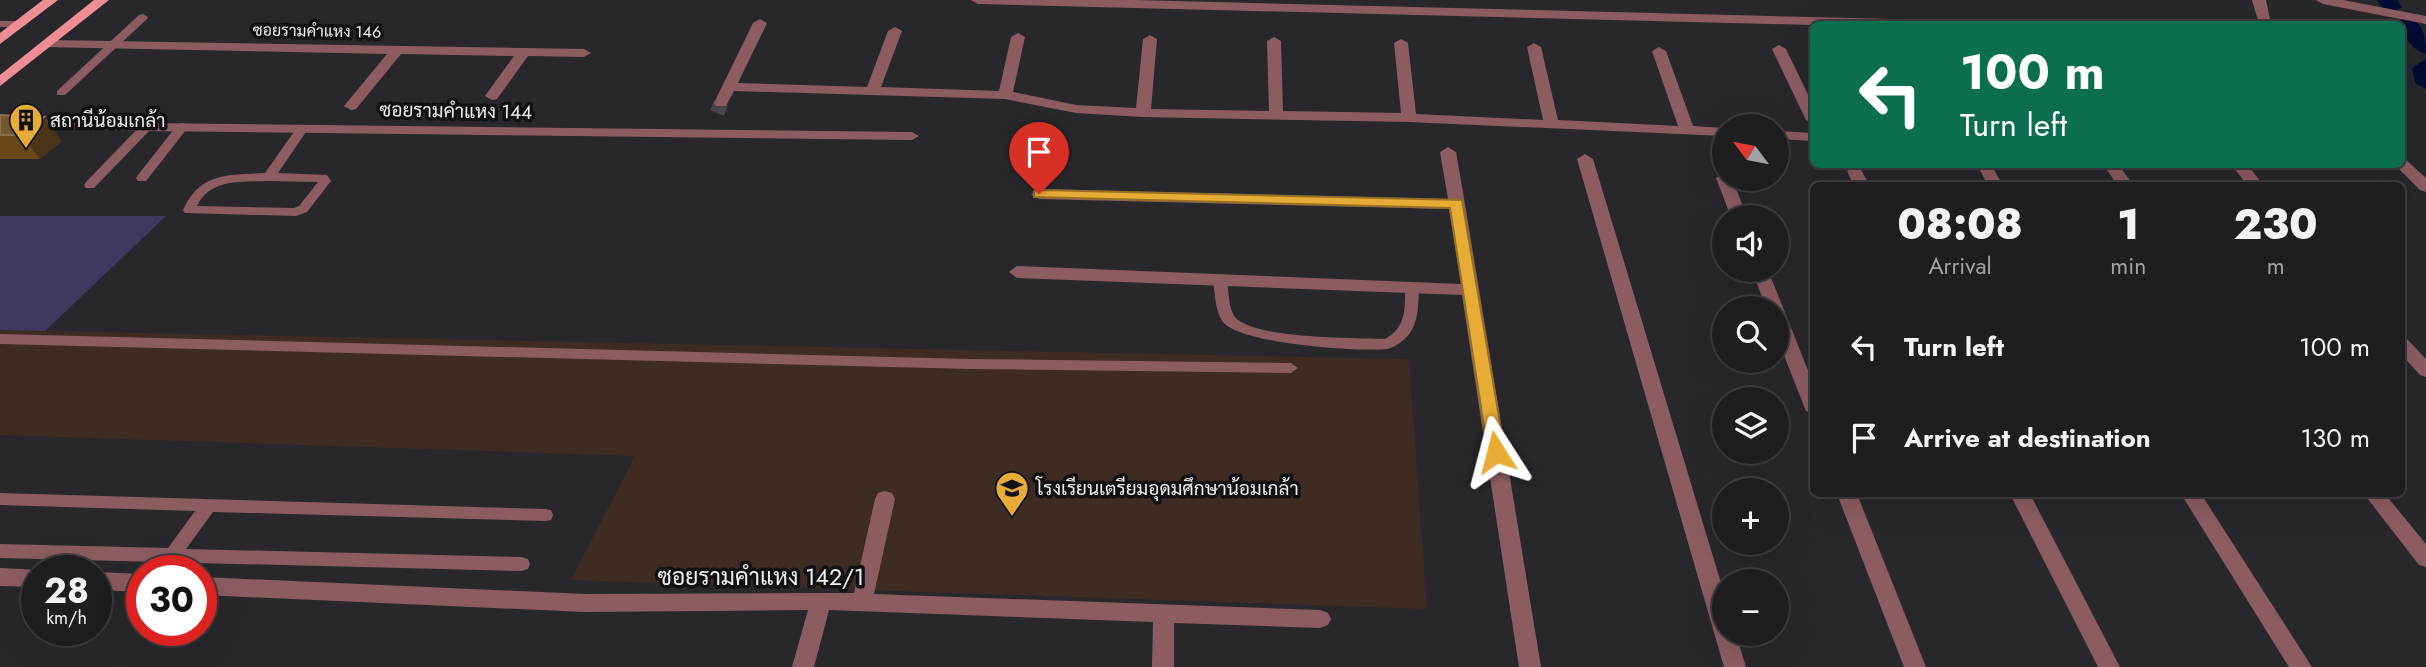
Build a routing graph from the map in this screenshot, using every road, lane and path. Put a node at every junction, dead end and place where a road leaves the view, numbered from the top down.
1 (51, 0) edge
2 (102, 0) edge
3 (978, 0) edge
4 (2259, 0) edge
5 (2323, 0) edge
6 (143, 17) dead end
7 (2426, 20) edge
8 (1849, 21) edge
9 (2264, 21) edge
10 (760, 23) dead end
11 (0, 24) edge
12 (22, 24) junction
13 (895, 31) dead end
14 (1018, 37) dead end
15 (1150, 38) dead end
16 (0, 40) edge
17 (1274, 41) dead end
18 (1401, 43) dead end
19 (49, 44) junction
20 (112, 45) junction
21 (1534, 47) dead end
22 (1779, 49) dead end
23 (397, 50) junction
24 (1659, 51) dead end
25 (524, 52) junction
26 (584, 53) dead end
27 (0, 82) edge
28 (728, 87) junction
29 (873, 90) junction
30 (61, 93) dead end
31 (1005, 95) junction
32 (492, 96) dead end
33 (351, 106) dead end
34 (1143, 113) junction
35 (1810, 114) edge
36 (1276, 115) junction
37 (1409, 118) junction
38 (0, 122) edge
39 (1552, 125) junction
40 (146, 127) junction
41 (182, 127) junction
42 (302, 128) junction
43 (1687, 131) junction
44 (1712, 132) edge
45 (707, 133) junction
46 (912, 136) dead end
47 (1789, 136) edge
48 (1810, 137) edge
49 (1448, 152) dead end
50 (1585, 159) dead end
51 (2405, 167) edge
52 (2113, 168) edge
53 (2241, 168) edge
54 (269, 177) junction
55 (142, 178) dead end
56 (2124, 182) edge
57 (2254, 182) edge
58 (90, 185) dead end
59 (2426, 187) edge
60 (1039, 194) dead end
61 (1457, 204) junction
62 (1017, 272) dead end
63 (1220, 280) junction
64 (1412, 288) junction
65 (1471, 290) junction
66 (0, 339) edge
67 (1789, 345) edge
68 (2405, 347) edge
69 (1291, 368) dead end
70 (2426, 370) edge
71 (1810, 398) edge
72 (1848, 497) edge
73 (2022, 497) edge
74 (2193, 497) edge
75 (2376, 497) edge
76 (0, 499) edge
77 (886, 499) dead end
78 (208, 506) junction
79 (545, 515) dead end
80 (0, 551) edge
81 (172, 555) joint
82 (217, 556) edge
83 (2426, 559) edge
84 (522, 564) dead end
85 (0, 577) edge
86 (21, 578) edge
87 (217, 587) edge
88 (1712, 590) edge
89 (821, 601) junction
90 (862, 603) junction
91 (1164, 614) junction
92 (1320, 619) dead end
93 (1729, 646) edge
94 (803, 667) edge
95 (1163, 667) edge
96 (1530, 667) edge
97 (1735, 667) edge
98 (1915, 667) edge
99 (2109, 667) edge
100 (2301, 667) edge

1 - 12 main road
2 - 19 main road
3 - 8 street
4 - 9 street
5 - 7 street
6 - 20 lane
10 - 28 street
11 - 12 lane
12 - 16 main road
13 - 29 street
14 - 31 street
15 - 34 street
17 - 36 street
18 - 37 street
19 - 20 street, ซอยรามคำแหง 146
19 - 27 main road
20 - 23 street, ซอยรามคำแหง 146
20 - 30 lane
21 - 39 street
22 - 35 street
23 - 25 street, ซอยรามคำแหง 146
23 - 33 street
24 - 43 street
25 - 26 street, ซอยรามคำแหง 146
25 - 32 street
28 - 29 street
28 - 45 street
29 - 31 street
31 - 34 street
34 - 36 street
36 - 37 street
37 - 39 street
38 - 40 street, ซอยรามคำแหง 144
39 - 43 street
40 - 41 street, ซอยรามคำแหง 144
40 - 58 lane
41 - 42 street, ซอยรามคำแหง 144
41 - 55 lane
42 - 45 street, ซอยรามคำแหง 144
42 - 54 lane
43 - 44 street
45 - 46 street, ซอยรามคำแหง 144
47 - 48 street
49 - 61 street
50 - 88 street
51 - 59 street
52 - 56 street
53 - 57 street
54 - 54 lane
60 - 61 street
61 - 65 street
62 - 63 street
63 - 64 street
63 - 64 lane
64 - 65 street
65 - 96 street
66 - 69 lane
67 - 71 street
68 - 70 street
72 - 98 street
73 - 99 street
74 - 100 street
75 - 83 street
76 - 78 lane
77 - 90 street
78 - 79 lane
78 - 81 lane
80 - 81 lane
82 - 84 lane
85 - 86 street
87 - 89 street, ซอยรามคำแหง 142/1
89 - 90 street, ซอยรามคำแหง 142/1
89 - 94 street
90 - 91 street, ซอยรามคำแหง 142/1
91 - 92 street, ซอยรามคำแหง 142/1
91 - 95 street
93 - 97 street

